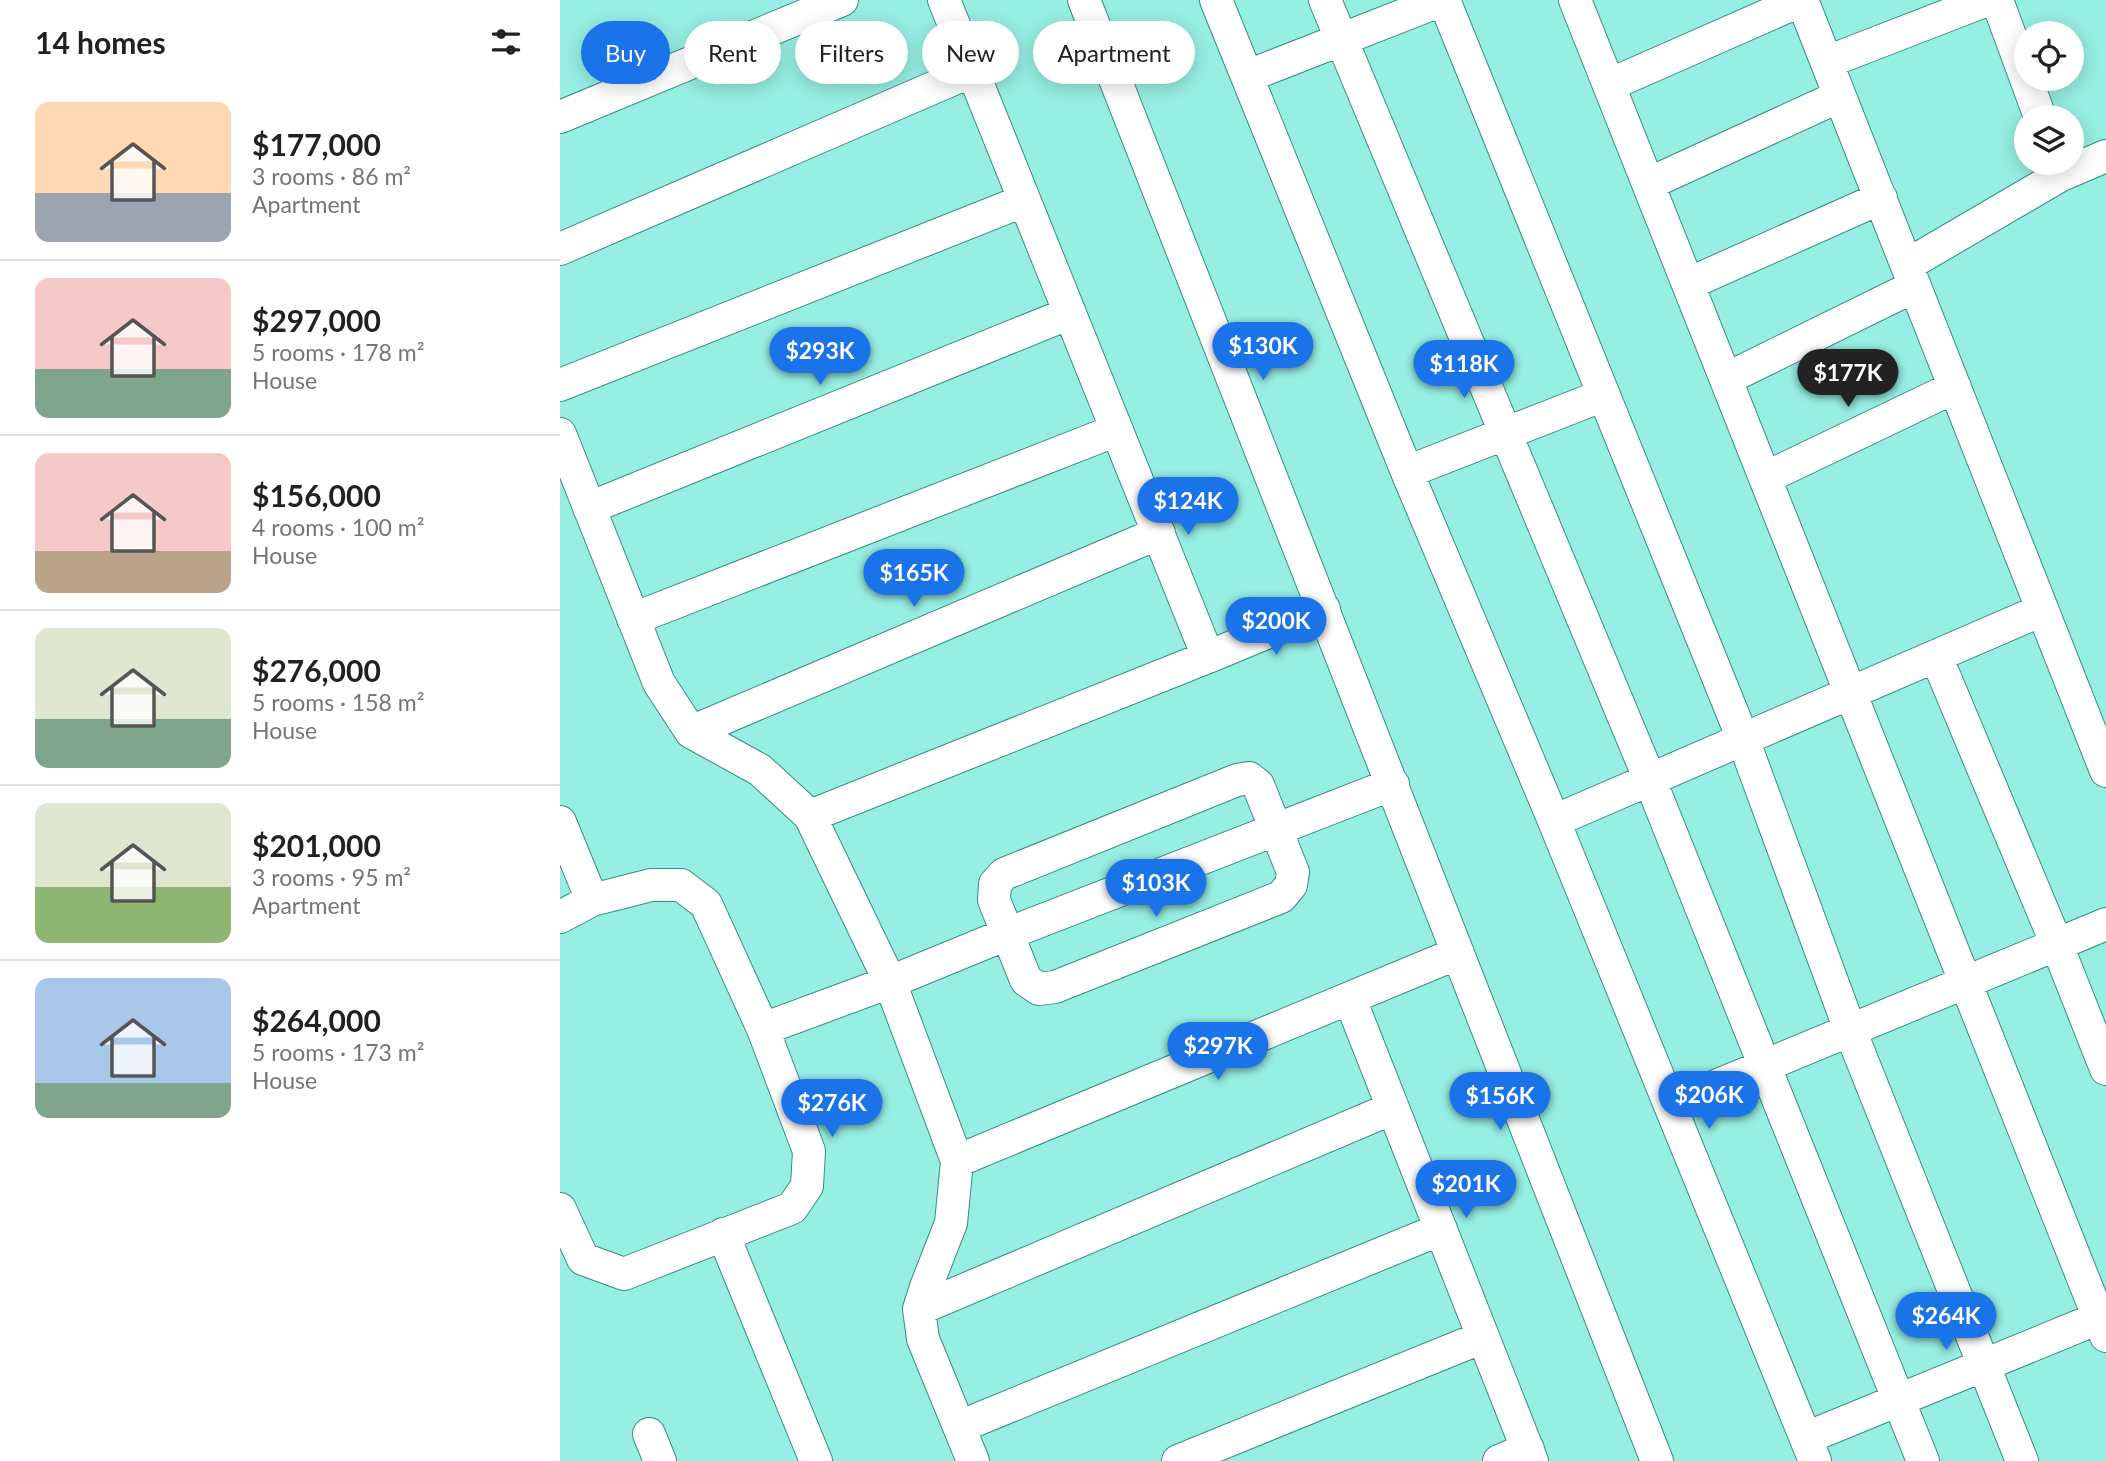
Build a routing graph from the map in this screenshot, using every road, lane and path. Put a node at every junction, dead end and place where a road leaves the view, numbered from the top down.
1 (842, 0) edge
2 (944, 0) edge
3 (1084, 0) edge
4 (1216, 0) edge
5 (1325, 0) edge
6 (1443, 0) edge
7 (1575, 0) edge
8 (1802, 0) edge
9 (1987, 0) edge
10 (1997, 0) edge
11 (952, 21) edge
12 (1341, 39) junction
13 (1827, 62) junction
14 (1248, 76) junction
15 (942, 84) edge
16 (977, 84) edge
17 (1609, 85) junction
18 (1840, 96) junction
19 (2036, 105) edge
20 (560, 117) edge
21 (2106, 156) edge
22 (2084, 162) edge
23 (2050, 175) edge
24 (1648, 184) junction
25 (1881, 198) junction
26 (1023, 201) junction
27 (560, 249) edge
28 (1911, 275) junction
29 (1688, 284) junction
30 (1070, 313) junction
31 (1726, 379) junction
32 (560, 385) edge
33 (1955, 387) junction
34 (1604, 395) junction
35 (1117, 430) junction
36 (1506, 433) junction
37 (560, 434) edge
38 (1407, 472) junction
39 (1765, 478) junction
40 (589, 508) junction
41 (1158, 533) junction
42 (1324, 609) junction
43 (2042, 610) junction
44 (633, 619) junction
45 (1936, 656) junction
46 (1208, 657) junction
47 (1850, 692) junction
48 (691, 732) junction
49 (1743, 739) junction
50 (2106, 771) edge
51 (1650, 780) junction
52 (1393, 784) junction
53 (810, 816) junction
54 (1555, 821) junction
55 (560, 822) edge
56 (1277, 828) junction
57 (592, 900) junction
58 (560, 917) edge
59 (2106, 924) edge
60 (1007, 934) junction
61 (2057, 944) junction
62 (1458, 953) junction
63 (890, 982) junction
64 (1965, 982) junction
65 (1350, 999) junction
66 (763, 1029) junction
67 (1850, 1030) junction
68 (1764, 1066) junction
69 (2106, 1069) edge
70 (1670, 1105) junction
71 (1393, 1108) junction
72 (957, 1161) junction
73 (560, 1209) edge
74 (1441, 1229) junction
75 (723, 1234) junction
76 (919, 1309) junction
77 (2104, 1323) edge
78 (1483, 1337) junction
79 (1984, 1365) junction
80 (1899, 1400) junction
81 (959, 1427) junction
82 (1810, 1449) edge
83 (1530, 1455) edge
84 (816, 1461) edge
85 (973, 1461) edge
86 (1178, 1461) edge
87 (1499, 1461) edge
88 (1657, 1461) edge
89 (1923, 1461) edge
90 (2022, 1461) edge

1 - 20 street
2 - 11 street
3 - 42 street
4 - 14 street
5 - 12 street
6 - 12 street
6 - 34 street
7 - 17 street
8 - 13 street
8 - 17 street
9 - 13 street
10 - 19 street
12 - 14 street
12 - 36 street
13 - 18 street
14 - 38 street
15 - 27 street
16 - 26 street
17 - 24 street
18 - 24 street
18 - 25 street
21 - 22 street
23 - 28 street
24 - 29 street
25 - 28 street
25 - 29 street
26 - 30 street
26 - 32 street
28 - 31 street
28 - 33 street
29 - 31 street
30 - 35 street
30 - 40 street
31 - 39 street
33 - 39 street
33 - 43 street
34 - 36 street
34 - 49 street
35 - 41 street
35 - 44 street
36 - 38 street
36 - 51 street
37 - 40 street
38 - 54 street
39 - 47 street
40 - 44 street
41 - 46 street
41 - 48 street
42 - 46 street
42 - 52 street
43 - 45 street
43 - 50 street
44 - 48 street
45 - 47 street
45 - 61 street
46 - 53 street
47 - 49 street
47 - 64 street
48 - 53 street
49 - 51 street
49 - 67 street
51 - 54 street
51 - 68 street
52 - 56 street
52 - 62 street
53 - 63 street
54 - 70 street
55 - 57 street
56 - 60 street
56 - 60 street
56 - 60 street
57 - 58 street
57 - 66 street
59 - 61 street
60 - 63 street
61 - 64 street
61 - 69 street
62 - 65 street
62 - 88 street
63 - 66 street
63 - 72 street
64 - 67 street
64 - 77 street
65 - 71 street
65 - 72 street
66 - 75 street
67 - 68 street
67 - 79 street
68 - 70 street
68 - 80 street
70 - 82 street
71 - 74 street
71 - 76 street
72 - 76 street
73 - 75 street
74 - 78 street
74 - 81 street
75 - 84 street
76 - 81 street
77 - 79 street
78 - 83 street
78 - 86 street
79 - 80 street
79 - 90 street
80 - 82 street
80 - 89 street
81 - 85 street
83 - 87 street

